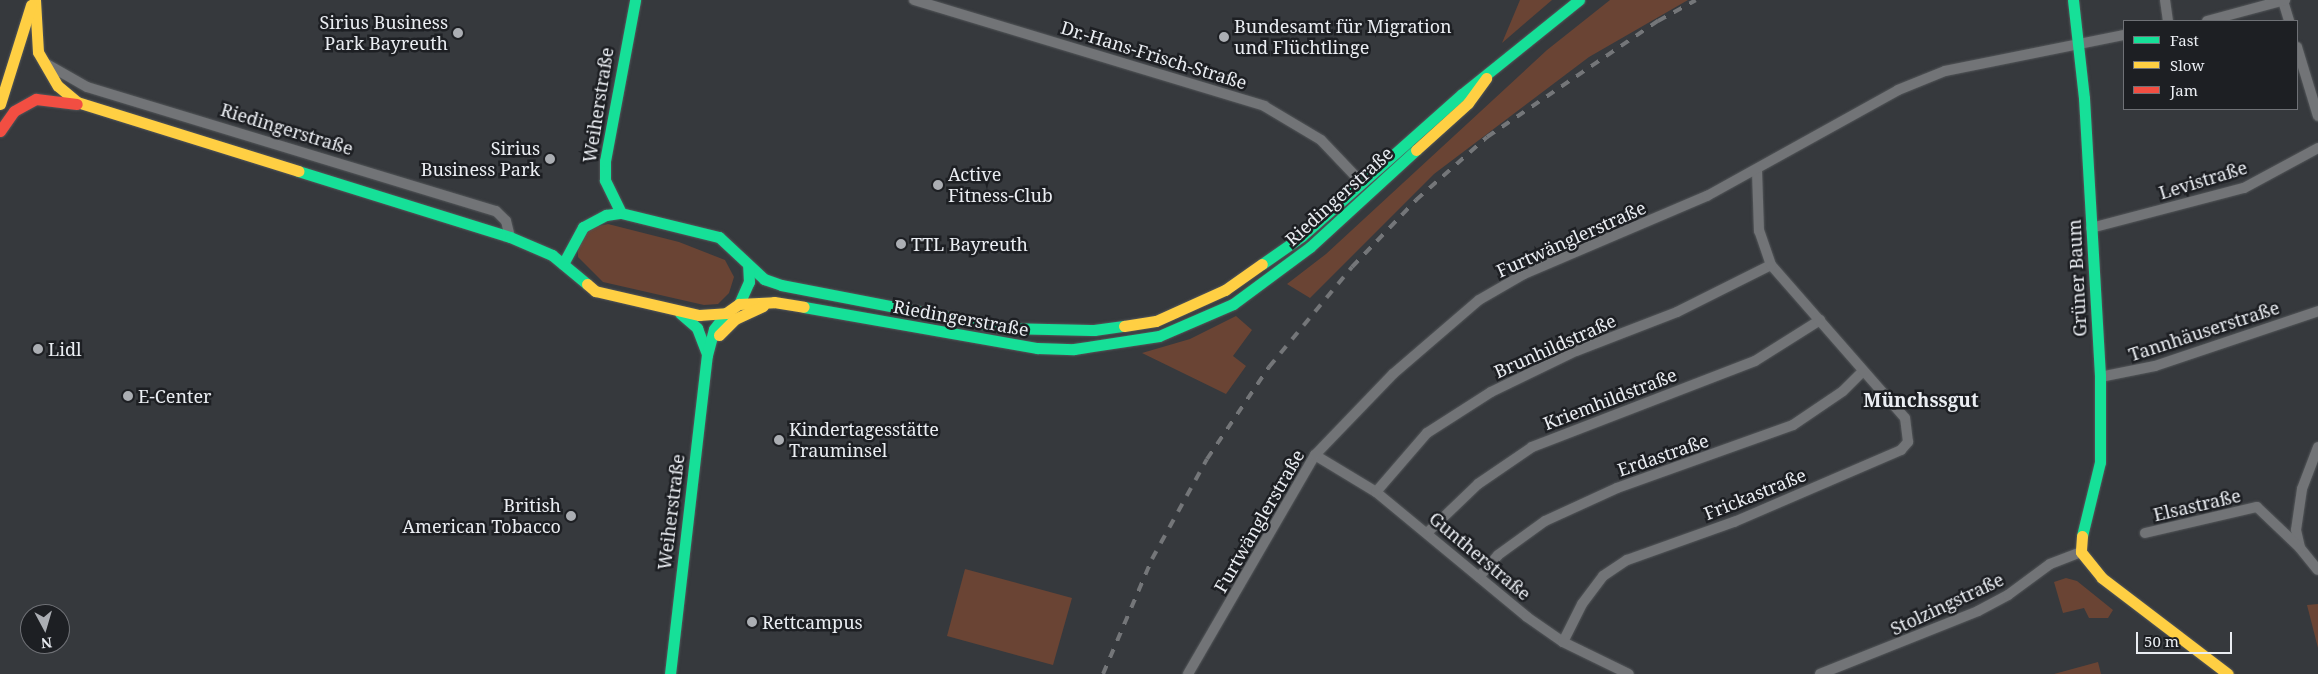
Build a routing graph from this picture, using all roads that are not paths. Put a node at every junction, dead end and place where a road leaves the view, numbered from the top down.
1 (34, 0) edge
2 (635, 0) edge
3 (914, 0) edge
4 (1579, 0) edge
5 (2073, 0) edge
6 (2165, 0) edge
7 (2284, 1) edge
8 (2168, 20) edge
9 (2211, 20) edge
10 (2289, 20) edge
11 (2123, 35) edge
12 (2079, 42) junction
13 (2298, 50) edge
14 (42, 60) junction
15 (1486, 78) junction
16 (0, 104) edge
17 (90, 107) junction
18 (2318, 116) edge
19 (0, 131) edge
20 (2318, 148) edge
21 (1757, 170) junction
22 (1362, 183) junction
23 (620, 213) junction
24 (2091, 228) junction
25 (510, 237) junction
26 (563, 264) junction
27 (748, 265) junction
28 (1771, 265) junction
29 (774, 302) junction
30 (739, 304) junction
31 (676, 310) junction
32 (2318, 311) edge
33 (726, 312) junction
34 (925, 314) junction
35 (1820, 320) junction
36 (889, 324) junction
37 (707, 355) junction
38 (1863, 371) junction
39 (2100, 377) junction
40 (2318, 448) edge
41 (1315, 455) junction
42 (1376, 492) junction
43 (1428, 532) junction
44 (2145, 533) dead end
45 (2300, 548) junction
46 (2081, 552) junction
47 (2318, 570) edge
48 (1479, 577) junction
49 (1563, 642) junction
50 (2226, 673) edge
51 (670, 674) edge
52 (1188, 674) edge
53 (1629, 674) edge
54 (1820, 674) edge

1 - 14 main road, Riedingerstraße
1 - 16 main road
2 - 23 main road, Weiherstraße
3 - 22 street, Dr.-Hans-Frisch-Straße
4 - 15 main road, Riedingerstraße
5 - 12 main road, Grüner Baum
6 - 8 street
7 - 9 street
7 - 10 street
11 - 12 street, Furtwänglerstraße
12 - 21 street, Furtwänglerstraße
12 - 24 main road, Grüner Baum
13 - 18 street
14 - 17 main road, Riedingerstraße
14 - 25 street, Riedingerstraße
15 - 22 main road, Riedingerstraße
15 - 36 main road, Riedingerstraße
17 - 19 main road
17 - 25 main road, Riedingerstraße
20 - 24 street, Levistraße
21 - 28 street
21 - 41 street, Furtwänglerstraße
22 - 34 main road, Riedingerstraße
23 - 26 main road
23 - 27 main road, Riedingerstraße
24 - 39 main road, Grüner Baum
25 - 26 main road, Riedingerstraße
26 - 31 main road, Riedingerstraße
27 - 30 main road
27 - 34 main road, Riedingerstraße
28 - 35 street
28 - 42 street, Brunhildstraße
29 - 30 main road, Riedingerstraße
29 - 36 main road, Riedingerstraße
29 - 37 main road
30 - 33 main road, Riedingerstraße
31 - 33 main road, Riedingerstraße
31 - 37 main road
32 - 39 street, Tannhäuserstraße
33 - 37 main road, Weiherstraße
34 - 36 main road
35 - 38 street
35 - 43 street, Kriemhildstraße
37 - 51 main road, Weiherstraße
38 - 48 street, Erdastraße
38 - 49 street, Frickastraße
39 - 46 main road, Grüner Baum
40 - 45 street
41 - 42 street, Guntherstraße
41 - 52 street, Furtwänglerstraße
42 - 43 street, Guntherstraße
43 - 48 street, Guntherstraße
44 - 45 street, Elsastraße
45 - 47 street, Elsastraße
46 - 50 main road
46 - 54 street, Stolzingstraße
48 - 49 street, Guntherstraße
49 - 53 street, Guntherstraße

